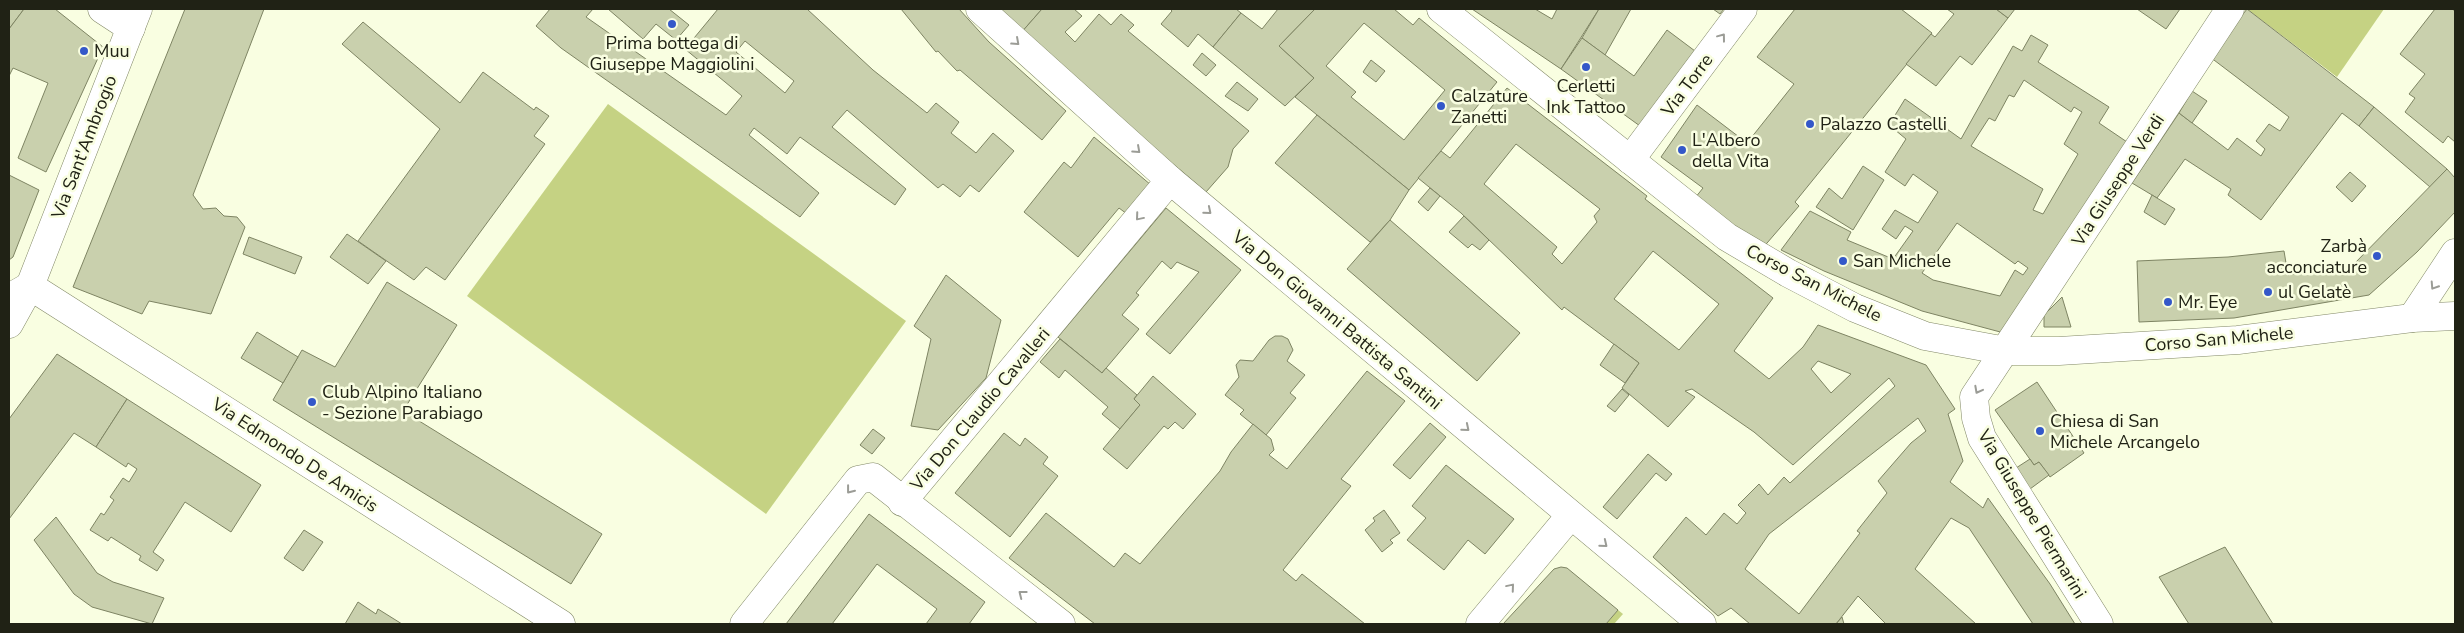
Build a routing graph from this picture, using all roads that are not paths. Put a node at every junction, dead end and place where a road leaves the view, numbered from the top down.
1 (102, 9) edge
2 (980, 9) edge
3 (1441, 9) edge
4 (1743, 9) edge
5 (2230, 9) edge
6 (135, 18) edge
7 (1630, 160) junction
8 (1170, 180) junction
9 (2455, 253) edge
10 (19, 292) edge
11 (2455, 316) edge
12 (2412, 318) junction
13 (9, 324) edge
14 (2006, 351) junction
15 (902, 502) junction
16 (1570, 516) junction
17 (560, 624) edge
18 (744, 624) edge
19 (1061, 624) edge
20 (1480, 624) edge
21 (1702, 624) edge
22 (2099, 624) edge

1 - 6 street
2 -> 8 street, Via Don Giovanni Battista Santini
3 - 7 street, Corso San Michele
7 -> 4 street, Via Torre
5 - 14 street, Via Giuseppe Verdi
6 - 10 street, Via Sant'Ambrogio
7 - 14 street, Corso San Michele
8 -> 15 street, Via Don Claudio Cavalleri
8 -> 16 street, Via Don Giovanni Battista Santini
9 -> 12 street
10 - 13 street, Via Sant'Ambrogio
10 - 17 street, Via Edmondo De Amicis
11 - 12 street, Corso San Michele
12 - 14 street, Corso San Michele
14 -> 22 street, Via Giuseppe Piermarini
15 -> 18 street, Via Don Claudio Cavalleri
19 -> 15 street
20 -> 16 street
16 -> 21 street, Via Don Giovanni Battista Santini

